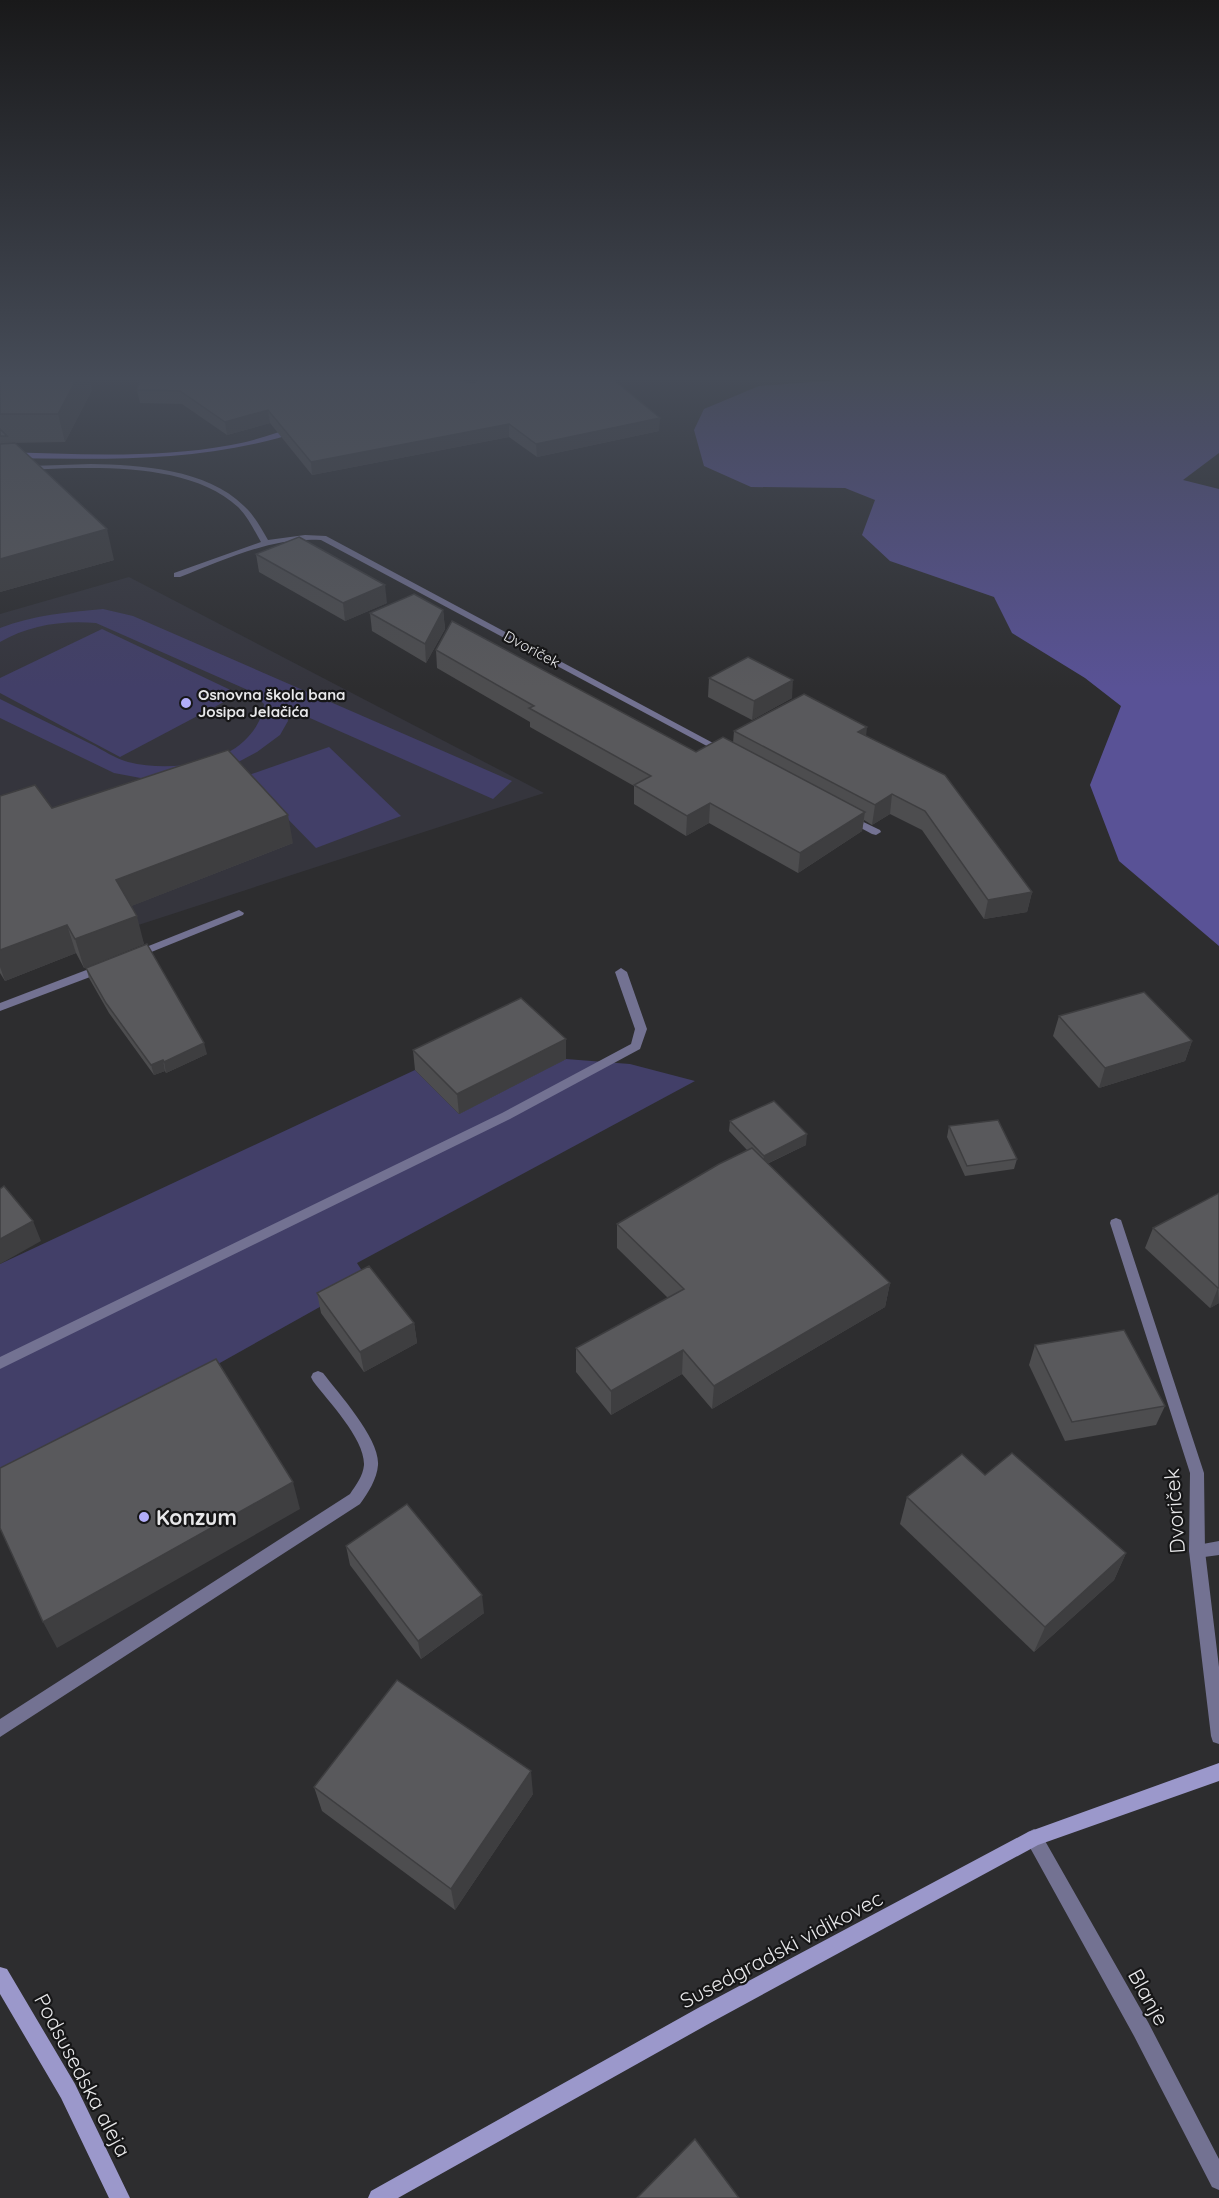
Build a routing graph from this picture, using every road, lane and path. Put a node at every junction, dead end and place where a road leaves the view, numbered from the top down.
1 (199, 483) edge
2 (266, 544) junction
3 (177, 575) dead end
4 (730, 754) edge
5 (844, 815) edge
6 (876, 832) dead end
7 (239, 913) dead end
8 (621, 972) dead end
9 (0, 1007) edge
10 (1116, 1223) dead end
11 (0, 1363) edge
12 (318, 1377) dead end
13 (1219, 1548) edge
14 (1197, 1551) junction
15 (0, 1729) edge
16 (1219, 1736) edge
17 (1219, 1772) edge
18 (1034, 1838) junction
19 (0, 1976) edge
20 (1219, 2180) edge
21 (120, 2198) edge
22 (378, 2198) edge

1 - 2 street
2 - 3 street, Dvoriček
2 - 4 street, Dvoriček
5 - 6 street
7 - 9 street
8 - 11 street
10 - 14 street, Dvoriček
12 - 15 street
13 - 14 street
14 - 16 street, Dvoriček
17 - 18 street, Susedgradski vidikovec
18 - 20 street, Blanje
18 - 22 street, Susedgradski vidikovec
19 - 21 street, Podsusedska aleja

